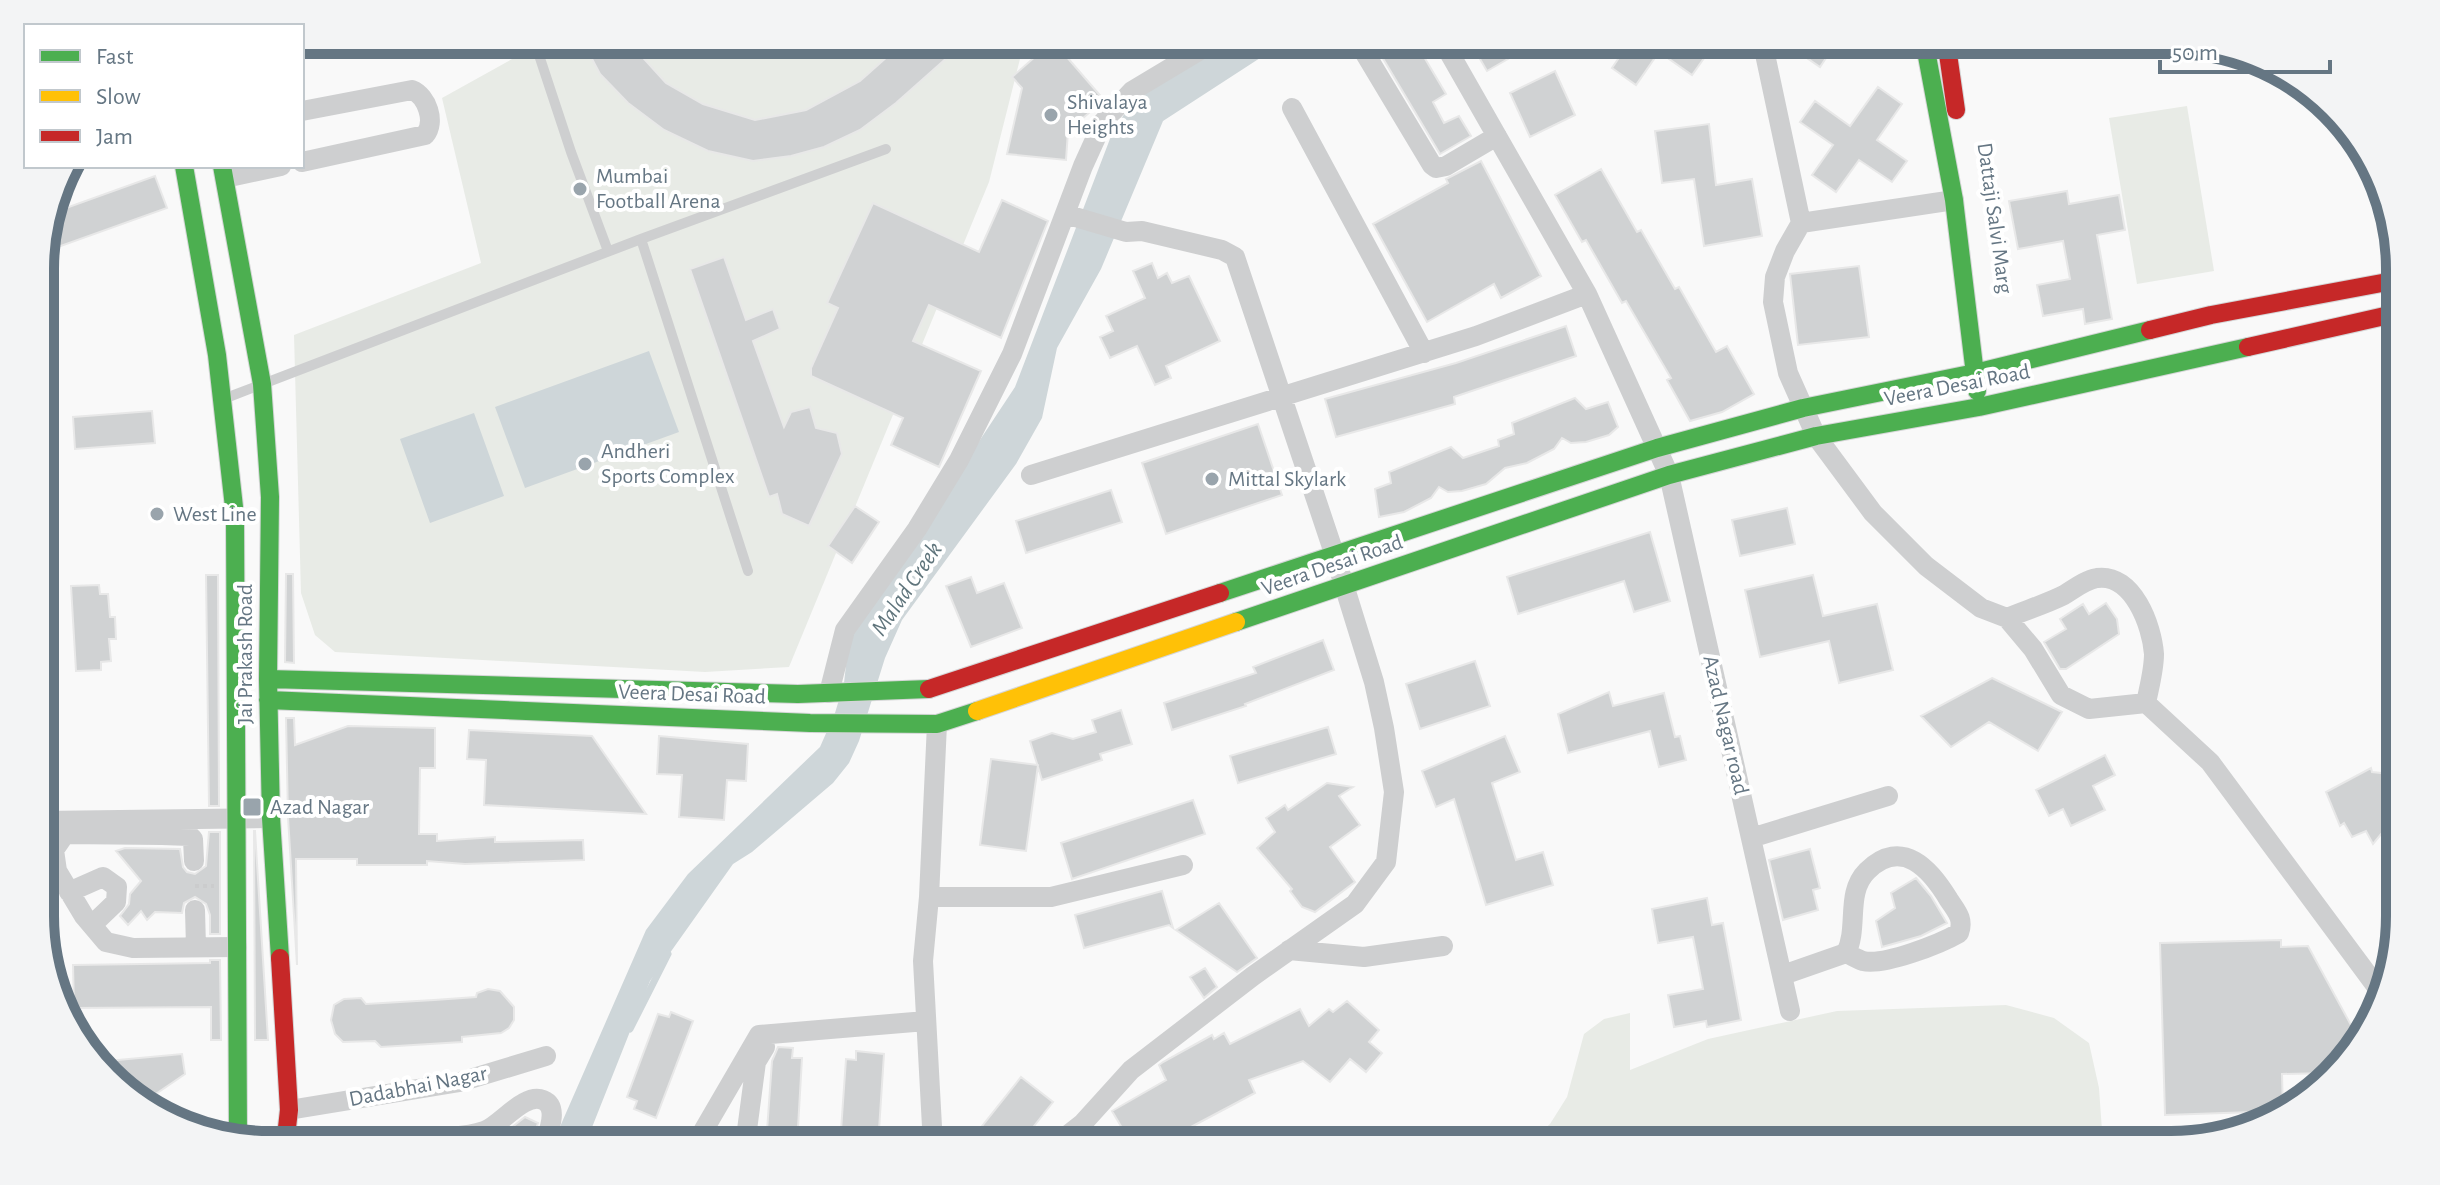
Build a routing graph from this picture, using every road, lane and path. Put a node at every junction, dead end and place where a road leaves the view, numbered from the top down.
1 (539, 54) edge
2 (1194, 54) edge
3 (1365, 54) edge
4 (1450, 54) edge
5 (1765, 54) edge
6 (1927, 54) edge
7 (1948, 54) edge
8 (1292, 108) dead end
9 (304, 111) edge
10 (1497, 136) junction
11 (886, 149) dead end
12 (304, 162) edge
13 (184, 168) edge
14 (259, 168) edge
15 (224, 172) edge
16 (1954, 200) junction
17 (1073, 209) junction
18 (1801, 223) junction
19 (641, 239) junction
20 (608, 251) junction
21 (2386, 282) edge
22 (1587, 294) junction
23 (2386, 316) edge
24 (1424, 353) junction
25 (1983, 371) junction
26 (262, 384) junction
27 (1283, 396) junction
28 (222, 400) junction
29 (1987, 404) junction
30 (1803, 408) junction
31 (1816, 436) junction
32 (1657, 448) junction
33 (1031, 475) dead end
34 (1669, 475) junction
35 (1335, 554) junction
36 (748, 571) dead end
37 (1344, 586) junction
38 (2007, 618) junction
39 (268, 679) junction
40 (835, 693) junction
41 (268, 700) junction
42 (2146, 703) junction
43 (937, 724) junction
44 (1888, 796) dead end
45 (271, 818) junction
46 (236, 820) junction
47 (54, 822) edge
48 (162, 828) junction
49 (1751, 838) junction
50 (194, 861) dead end
51 (1183, 865) dead end
52 (69, 892) junction
53 (929, 897) junction
54 (195, 910) dead end
55 (92, 925) junction
56 (1443, 946) dead end
57 (196, 947) junction
58 (237, 947) junction
59 (1289, 950) junction
60 (1846, 953) junction
61 (1783, 975) junction
62 (2375, 984) edge
63 (1790, 1011) dead end
64 (926, 1021) junction
65 (774, 1034) junction
66 (546, 1056) dead end
67 (289, 1110) junction
68 (238, 1128) edge
69 (287, 1131) edge
70 (480, 1131) edge
71 (549, 1131) edge
72 (703, 1131) edge
73 (747, 1131) edge
74 (932, 1131) edge
75 (1073, 1131) edge

1 - 20 lane
2 - 17 street
3 - 10 street
4 - 10 street, Azad Nagar road
5 - 18 street
6 - 16 street, Dattaji Salvi Marg
7 - 25 street, Dattaji Salvi Marg
8 - 24 street
9 - 12 street
10 - 22 street, Azad Nagar road
11 - 19 lane
13 - 28 street, Jai Prakash Road
14 - 15 street
15 - 26 street, Jai Prakash Road
16 - 18 street
16 - 25 street, Dattaji Salvi Marg
17 - 27 street
17 - 40 street
18 - 30 street
19 - 20 lane
19 - 36 lane
20 - 26 lane
21 - 25 street
22 - 24 street
22 - 32 street, Azad Nagar road
23 - 29 street, Veera Desai Road
24 - 27 street
25 - 29 street, Dattaji Salvi Marg
25 - 30 street
26 - 28 lane
26 - 39 street, Jai Prakash Road
27 - 33 street
27 - 35 street
28 - 46 street, Jai Prakash Road
29 - 31 street, Veera Desai Road
30 - 31 street
30 - 32 street
31 - 34 street, Veera Desai Road
31 - 38 street
32 - 34 street, Azad Nagar road
32 - 35 street
34 - 37 street, Veera Desai Road
34 - 49 street, Azad Nagar road
35 - 37 street
35 - 40 street
37 - 43 street, Veera Desai Road
37 - 59 street
38 - 42 street
38 - 42 street
39 - 40 street
39 - 41 street, Jai Prakash Road
41 - 43 street, Veera Desai Road
41 - 45 street, Jai Prakash Road
42 - 62 street
43 - 53 street
44 - 49 street
45 - 46 street
45 - 67 street, Jai Prakash Road
46 - 48 street
46 - 58 street, Jai Prakash Road
47 - 48 street
48 - 50 street
48 - 52 street
49 - 61 street, Azad Nagar road
51 - 53 street
52 - 55 street
52 - 55 street
53 - 64 street
54 - 57 street
55 - 57 street
56 - 59 street
57 - 58 street
58 - 68 street, Jai Prakash Road
59 - 75 street
60 - 60 street
60 - 61 street
61 - 63 street, Azad Nagar road
64 - 65 street
64 - 74 street
65 - 72 street
65 - 73 street
66 - 67 street, Dadabhai Nagar
67 - 69 street, Jai Prakash Road
70 - 71 street

